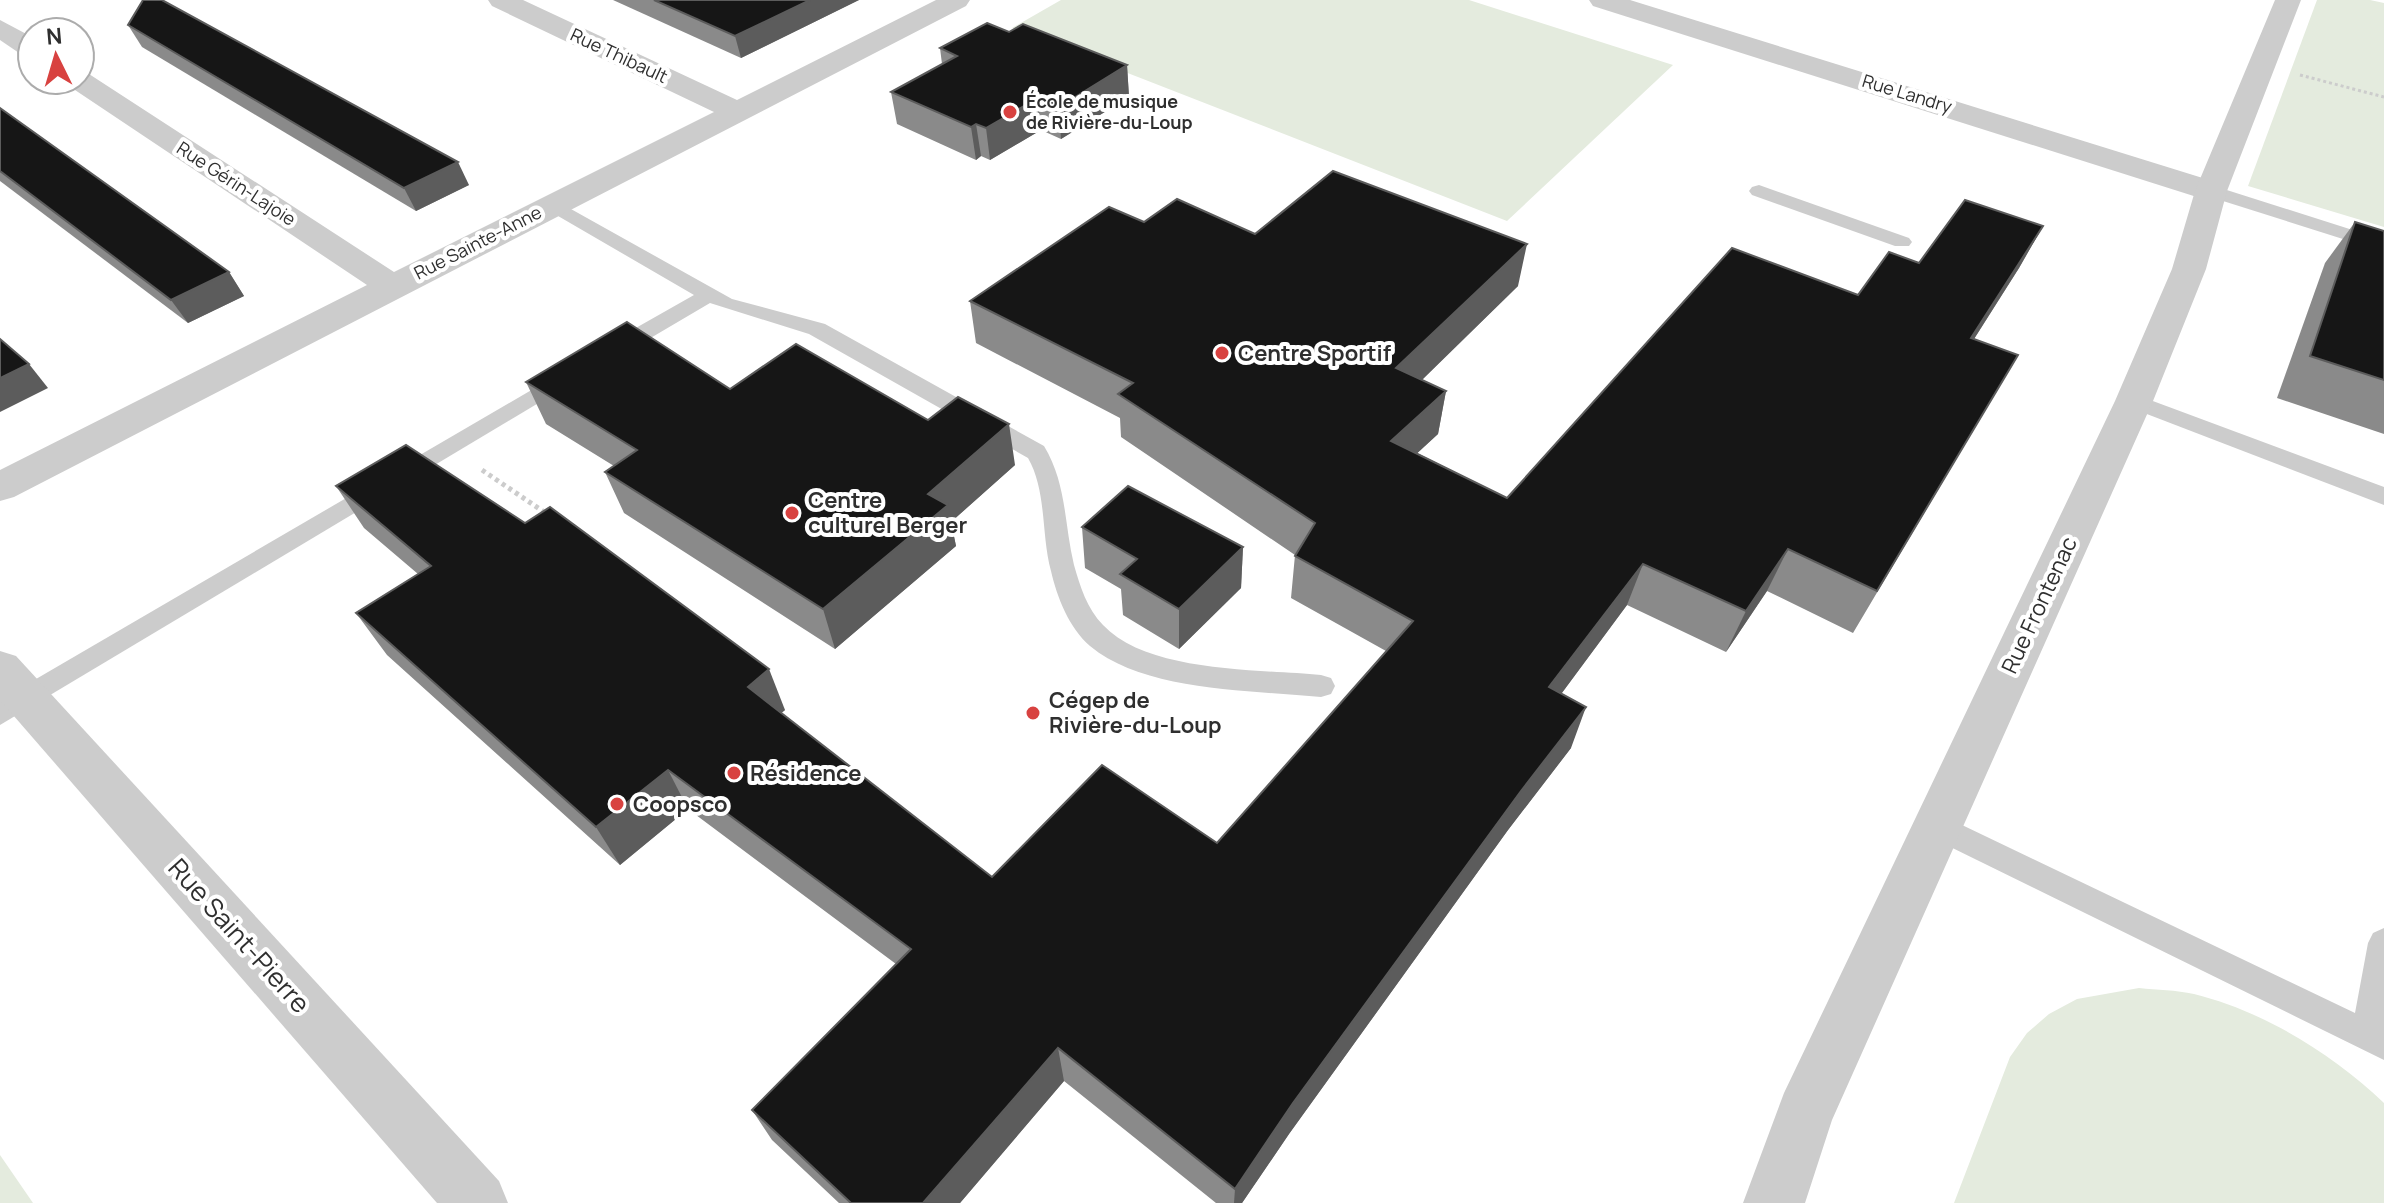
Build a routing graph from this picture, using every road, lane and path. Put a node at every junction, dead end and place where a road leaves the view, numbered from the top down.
1 (501, 0) edge
2 (957, 0) edge
3 (1602, 0) edge
4 (2288, 0) edge
5 (2261, 65) junction
6 (96, 91) edge
7 (2384, 97) edge
8 (738, 112) junction
9 (1759, 191) dead end
10 (2211, 191) junction
11 (553, 205) junction
12 (1902, 242) dead end
13 (2384, 246) edge
14 (393, 287) junction
15 (709, 295) junction
16 (2134, 401) junction
17 (449, 447) junction
18 (0, 487) edge
19 (2384, 496) edge
20 (548, 515) edge
21 (1321, 686) dead end
22 (8, 694) edge
23 (1937, 826) junction
24 (2384, 943) edge
25 (2376, 1040) edge
26 (477, 1203) edge
27 (1774, 1203) edge

1 - 8 street, Rue Thibault
2 - 8 street, Rue Sainte-Anne
3 - 10 street, Rue Landry
4 - 5 street, Rue Frontenac
5 - 7 path
5 - 10 street, Rue Frontenac
6 - 14 street, Rue Gérin-Lajoie
8 - 11 street, Rue Sainte-Anne
9 - 12 lane
10 - 13 lane
10 - 16 street, Rue Frontenac
11 - 14 street, Rue Sainte-Anne
11 - 15 lane
14 - 18 street, Rue Sainte-Anne
15 - 17 lane
15 - 21 lane
16 - 19 lane
16 - 23 street, Rue Frontenac
17 - 20 path
17 - 22 lane
22 - 26 street, Rue Saint-Pierre
23 - 25 lane
23 - 27 street, Rue Frontenac
24 - 25 lane

